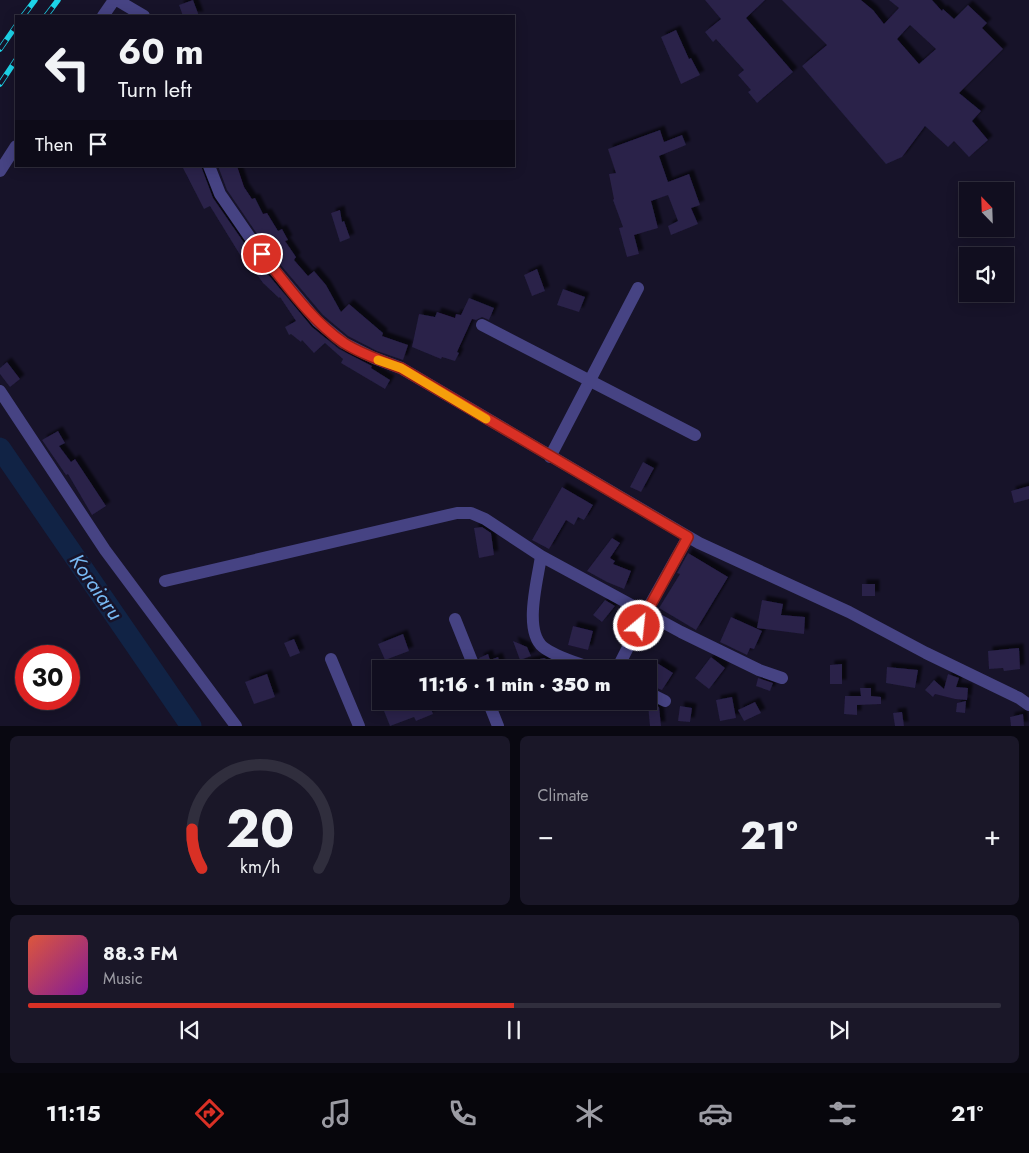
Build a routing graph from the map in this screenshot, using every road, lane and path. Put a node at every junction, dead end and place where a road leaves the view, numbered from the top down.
1 (116, 0) edge
2 (104, 15) edge
3 (142, 15) edge
4 (15, 148) edge
5 (209, 167) edge
6 (0, 171) edge
7 (638, 288) dead end
8 (482, 325) dead end
9 (590, 381) junction
10 (0, 390) edge
11 (695, 435) dead end
12 (550, 457) junction
13 (688, 537) junction
14 (542, 556) junction
15 (165, 580) dead end
16 (646, 612) junction
17 (454, 619) dead end
18 (331, 660) dead end
19 (471, 660) edge
20 (571, 660) edge
21 (622, 660) edge
22 (782, 678) dead end
23 (657, 697) edge
24 (665, 701) dead end
25 (1029, 705) edge
26 (492, 710) edge
27 (236, 726) edge
28 (359, 726) edge
29 (498, 726) edge

1 - 2 street
1 - 3 street
4 - 6 street
5 - 12 street
7 - 9 street
8 - 9 street
9 - 11 street
9 - 12 street
10 - 27 street
12 - 13 street
13 - 16 street
13 - 25 street
14 - 15 street
14 - 16 street
14 - 20 street
16 - 21 street
16 - 22 street
17 - 19 street
18 - 28 street
23 - 24 street
26 - 29 street

